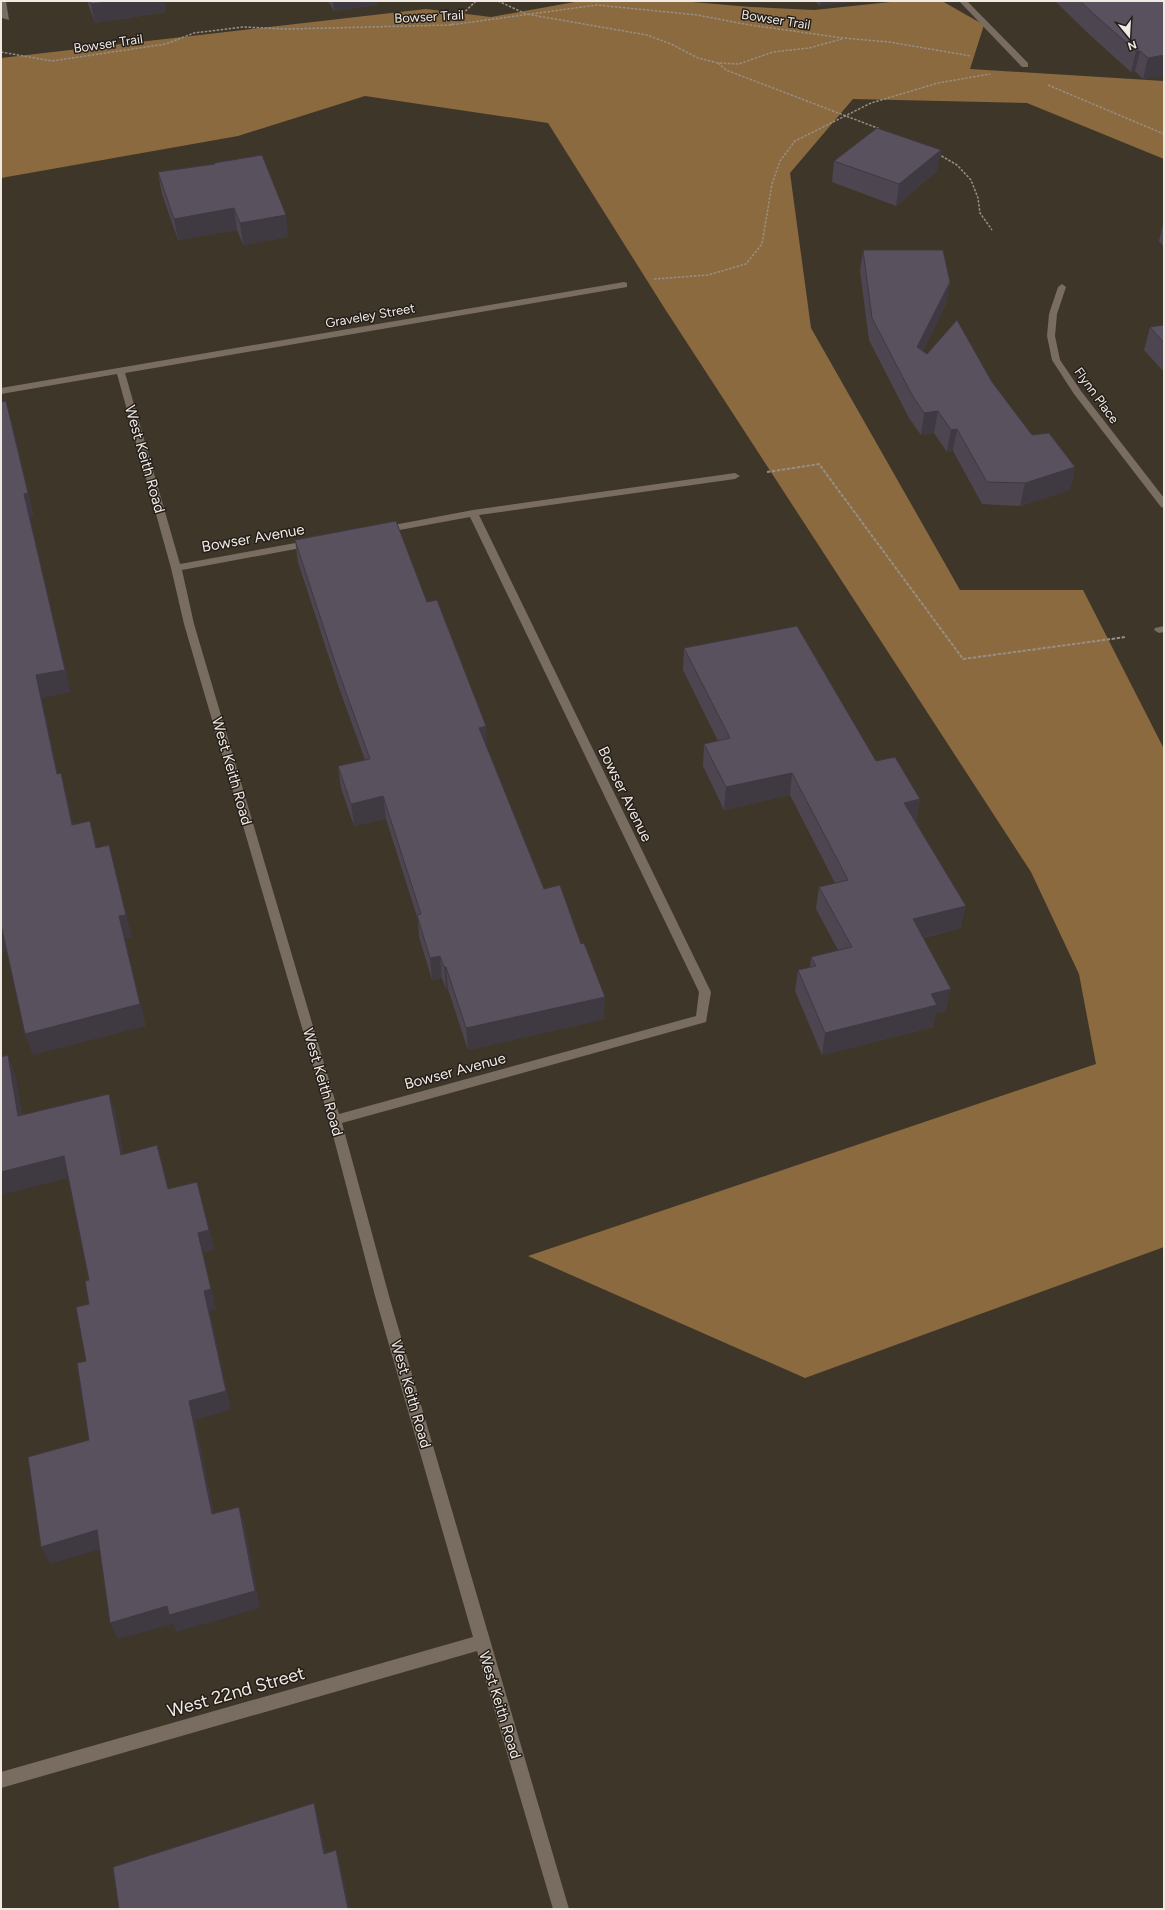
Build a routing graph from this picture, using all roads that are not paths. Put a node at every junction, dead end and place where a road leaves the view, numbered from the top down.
1 (2, 1) edge
2 (963, 1) edge
3 (6, 18) dead end
4 (1025, 65) road end
5 (624, 285) road end
6 (1062, 287) dead end
7 (120, 370) junction
8 (1, 391) edge
9 (735, 476) road end
10 (1164, 505) edge
11 (473, 513) junction
12 (371, 532) edge
13 (324, 541) edge
14 (176, 568) junction
15 (335, 1120) junction
16 (482, 1642) junction
17 (1, 1780) edge
18 (561, 1909) edge

1 - 3 street
2 - 4 street
5 - 7 street, Graveley Street
6 - 10 street, Flynn Place
7 - 8 street
7 - 14 street, West Keith Road
9 - 11 street
11 - 12 street
11 - 15 street, Bowser Avenue
13 - 14 street, Bowser Avenue
14 - 15 street, West Keith Road
15 - 16 street, West Keith Road
16 - 17 street, West 22nd Street
16 - 18 street, West Keith Road

